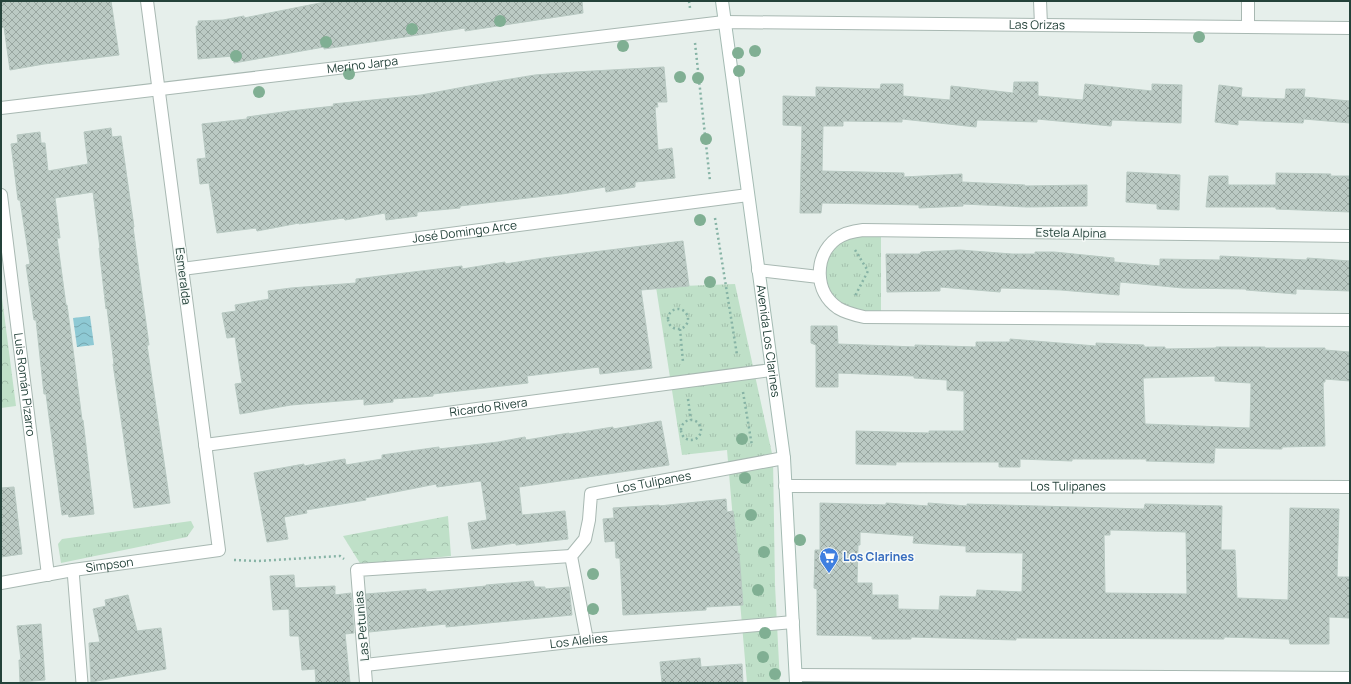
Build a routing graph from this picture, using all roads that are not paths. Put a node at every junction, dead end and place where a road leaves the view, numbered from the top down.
1 (147, 1) edge
2 (722, 1) edge
3 (1040, 1) edge
4 (1248, 1) edge
5 (724, 22) junction
6 (1041, 25) junction
7 (1248, 27) junction
8 (1350, 28) edge
9 (159, 89) junction
10 (1, 108) edge
11 (1, 195) edge
12 (748, 195) junction
13 (1350, 236) edge
14 (182, 268) junction
15 (758, 270) junction
16 (819, 277) junction
17 (1350, 320) edge
18 (771, 370) junction
19 (205, 445) junction
20 (784, 458) junction
21 (785, 486) junction
22 (1350, 487) edge
23 (219, 550) joint
24 (571, 556) junction
25 (73, 570) junction
26 (48, 575) junction
27 (1, 583) edge
28 (793, 622) junction
29 (587, 640) junction
30 (365, 665) junction
31 (1350, 678) edge
32 (796, 679) edge
33 (82, 683) edge
34 (366, 683) edge

1 - 9 street, Esmeralda
2 - 5 street, Avenida Los Clarines
3 - 6 street
4 - 7 street
5 - 6 street, Las Orizas
5 - 9 street, Merino Jarpa
5 - 12 street, Avenida Los Clarines
6 - 7 street, Las Orizas
7 - 8 street, Las Orizas
9 - 10 street, Merino Jarpa
9 - 14 street, Esmeralda
11 - 26 street, Luis Román Pizarro
12 - 14 street, José Domingo Arce
12 - 15 street, Avenida Los Clarines
13 - 16 street, Estela Alpina
14 - 19 street, Esmeralda
15 - 16 street
15 - 18 street, Avenida Los Clarines
16 - 17 street
18 - 19 street, Ricardo Rivera
18 - 20 street, Avenida Los Clarines
19 - 23 street, Esmeralda
20 - 21 street, Avenida Los Clarines
20 - 24 street, Los Tulipanes
21 - 22 street, Los Tulipanes
21 - 28 street, Avenida Los Clarines
23 - 25 street, Simpson
24 - 29 street
24 - 30 street, Las Petunias
25 - 26 street, Simpson
25 - 33 lane
26 - 27 street, Simpson
28 - 29 street, Los Alelies
28 - 32 street, Avenida Los Clarines
29 - 30 street, Los Alelies
30 - 34 street, Las Petunias
31 - 32 street

